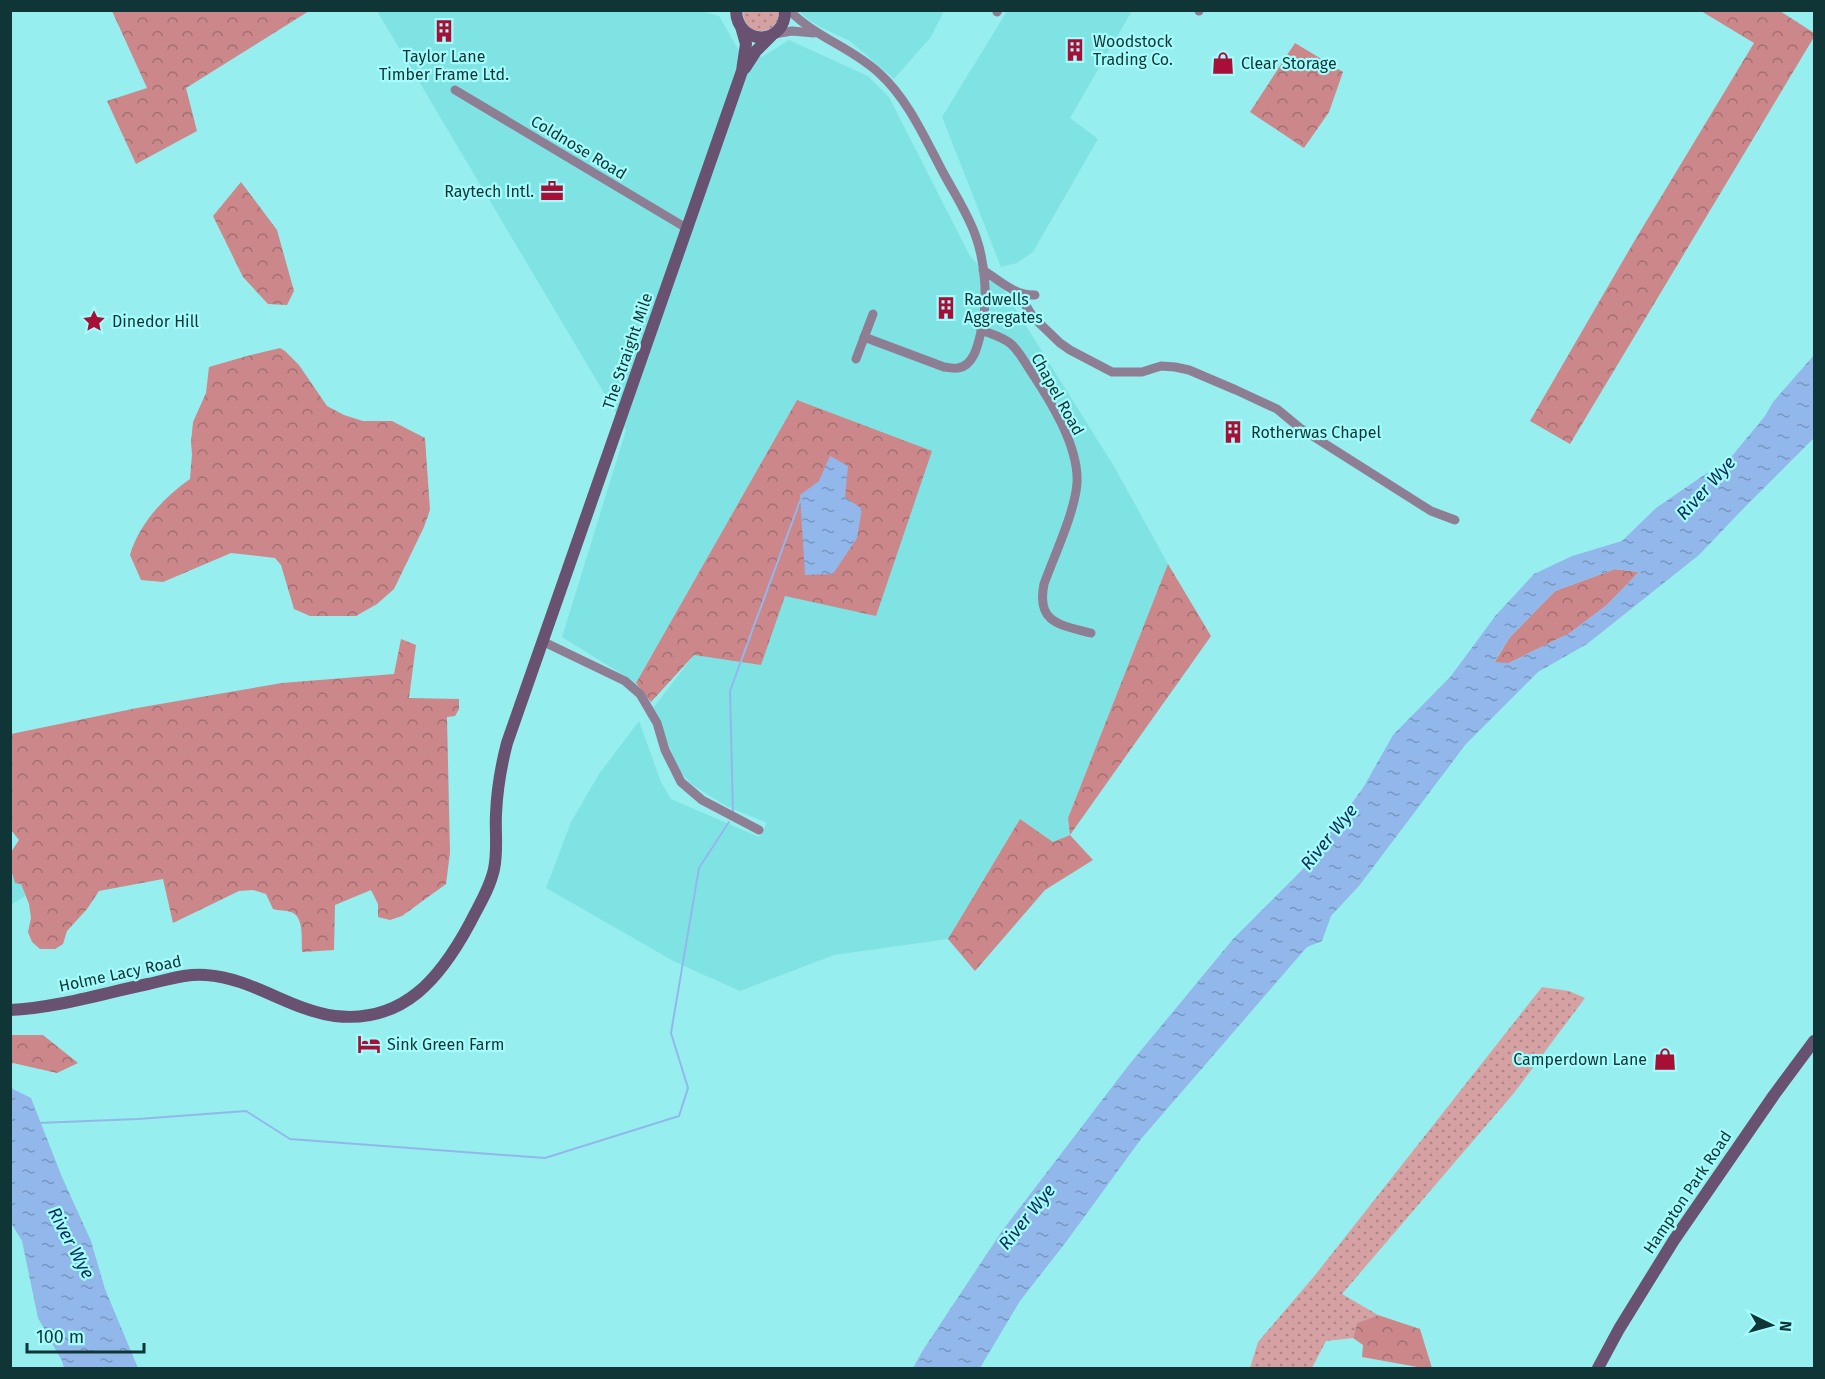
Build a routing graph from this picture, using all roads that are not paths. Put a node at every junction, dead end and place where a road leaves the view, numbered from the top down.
1 (787, 10) edge
2 (734, 13) edge
3 (742, 30) junction
4 (773, 35) junction
5 (819, 35) junction
6 (742, 71) junction
7 (454, 90) dead end
8 (687, 229) junction
9 (983, 270) junction
10 (1018, 293) junction
11 (1035, 295) dead end
12 (873, 314) dead end
13 (981, 330) junction
14 (864, 337) junction
15 (856, 359) dead end
16 (1455, 520) dead end
17 (1091, 633) dead end
18 (544, 642) junction
19 (759, 830) dead end
20 (10, 1010) edge
21 (1815, 1041) edge
22 (1598, 1368) edge

1 - 4 main road, The Straight Mile
1 - 5 street
2 - 3 main road
3 - 4 main road
3 - 6 main road, The Straight Mile
4 - 5 street
4 - 6 main road, The Straight Mile
5 - 9 street
6 - 8 main road, The Straight Mile
7 - 8 street, Coldnose Road
8 - 18 main road, The Straight Mile
9 - 10 street
9 - 13 street
10 - 11 street
10 - 16 street
12 - 14 street
13 - 14 street
13 - 17 street, Chapel Road
14 - 15 street
18 - 19 street
18 - 20 main road, Holme Lacy Road
21 - 22 main road, Hampton Park Road

